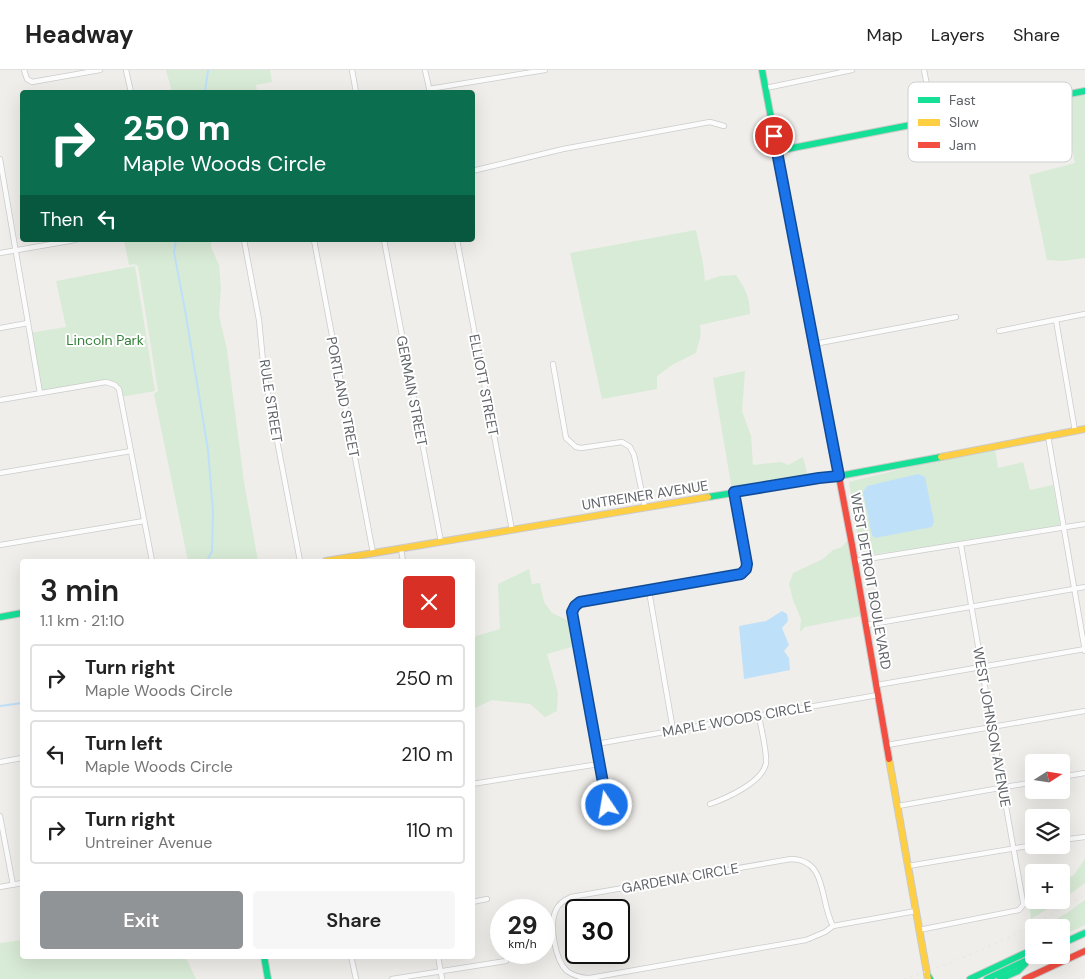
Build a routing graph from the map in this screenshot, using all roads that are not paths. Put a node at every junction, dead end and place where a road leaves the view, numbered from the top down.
1 (24, 70) edge
2 (96, 70) edge
3 (126, 70) edge
4 (352, 70) edge
5 (425, 70) edge
6 (545, 70) edge
7 (762, 70) edge
8 (852, 70) edge
9 (766, 88) junction
10 (131, 90) edge
11 (356, 90) edge
12 (429, 90) edge
13 (435, 90) edge
14 (1085, 91) edge
15 (1072, 94) edge
16 (724, 126) dead end
17 (908, 126) edge
18 (778, 152) junction
19 (0, 159) edge
20 (475, 170) edge
21 (63, 242) edge
22 (244, 242) edge
23 (314, 242) edge
24 (384, 242) edge
25 (457, 242) edge
26 (16, 251) junction
27 (0, 253) edge
28 (1085, 314) edge
29 (956, 317) dead end
30 (1056, 320) junction
31 (28, 323) junction
32 (0, 328) edge
33 (999, 331) dead end
34 (814, 344) junction
35 (553, 364) dead end
36 (40, 393) junction
37 (0, 400) edge
38 (1085, 429) edge
39 (1075, 431) junction
40 (1048, 436) junction
41 (131, 451) junction
42 (0, 473) edge
43 (839, 476) junction
44 (734, 492) junction
45 (645, 507) junction
46 (144, 521) junction
47 (1085, 524) edge
48 (1064, 528) junction
49 (512, 530) junction
50 (441, 542) junction
51 (961, 544) junction
52 (0, 545) edge
53 (400, 549) junction
54 (373, 553) junction
55 (152, 559) edge
56 (300, 559) edge
57 (338, 559) edge
58 (402, 559) edge
59 (855, 561) junction
60 (1085, 587) edge
61 (1074, 589) junction
62 (649, 590) junction
63 (971, 607) junction
64 (20, 613) edge
65 (0, 617) edge
66 (866, 625) junction
67 (1085, 650) edge
68 (981, 667) junction
69 (877, 685) junction
70 (878, 695) junction
71 (1085, 711) edge
72 (759, 716) junction
73 (992, 728) junction
74 (673, 730) junction
75 (596, 744) junction
76 (887, 745) junction
77 (20, 758) edge
78 (0, 762) edge
79 (599, 764) junction
80 (1085, 773) edge
81 (1070, 776) edge
82 (475, 784) edge
83 (1025, 784) edge
84 (1002, 788) junction
85 (710, 804) dead end
86 (898, 806) junction
87 (614, 812) dead end
88 (0, 816) edge
89 (1085, 836) edge
90 (1070, 838) edge
91 (1025, 846) edge
92 (1014, 848) junction
93 (908, 866) junction
94 (20, 883) edge
95 (13, 885) junction
96 (0, 887) edge
97 (487, 899) dead end
98 (475, 901) edge
99 (916, 911) junction
100 (832, 926) junction
101 (920, 930) junction
102 (1085, 933) edge
103 (1070, 940) edge
104 (1085, 951) edge
105 (1025, 953) edge
106 (265, 959) edge
107 (353, 959) edge
108 (438, 959) edge
109 (1025, 961) edge
110 (490, 963) edge
111 (1025, 964) edge
112 (440, 971) junction
113 (1035, 977) edge
114 (929, 978) edge
115 (268, 979) edge
116 (356, 979) edge
117 (392, 979) edge
118 (442, 979) edge
119 (970, 979) edge
120 (987, 979) edge
121 (1000, 979) edge
122 (1025, 979) edge

1 - 2 street
3 - 10 street
4 - 11 street
5 - 12 street
6 - 13 street
7 - 9 main road, WEST DETROIT BOULEVARD
8 - 9 street
9 - 18 main road, WEST DETROIT BOULEVARD
14 - 15 main road
16 - 20 street
17 - 18 main road
18 - 34 main road, WEST DETROIT BOULEVARD
19 - 26 street
21 - 26 street
22 - 56 street, RULE STREET
23 - 54 street, PORTLAND STREET
24 - 50 street, GERMAIN STREET
25 - 49 street, ELLIOTT STREET
26 - 27 street
26 - 31 street
28 - 30 street
29 - 34 street
30 - 33 street
30 - 39 street
31 - 32 street
31 - 36 street
34 - 43 main road, WEST DETROIT BOULEVARD
35 - 45 street
36 - 37 street
36 - 41 street
38 - 39 main road, UNTREINER AVENUE
39 - 40 main road, UNTREINER AVENUE
40 - 43 main road, UNTREINER AVENUE
40 - 48 street
41 - 42 street
41 - 46 street
43 - 44 main road, UNTREINER AVENUE
43 - 59 main road, WEST DETROIT BOULEVARD
44 - 45 main road, UNTREINER AVENUE
44 - 62 street
45 - 49 main road, UNTREINER AVENUE
46 - 52 street
46 - 55 street
47 - 48 street
48 - 51 street
48 - 61 street
49 - 50 main road, UNTREINER AVENUE
50 - 53 main road, UNTREINER AVENUE
51 - 59 street
51 - 63 street, WEST JOHNSON AVENUE
53 - 54 main road, UNTREINER AVENUE
53 - 58 street
54 - 57 main road, UNTREINER AVENUE
59 - 66 main road, WEST DETROIT BOULEVARD
60 - 61 street
61 - 63 street
61 - 67 street
62 - 74 street
62 - 75 street
63 - 66 street
63 - 68 street, WEST JOHNSON AVENUE
64 - 65 main road
66 - 69 main road, WEST DETROIT BOULEVARD
67 - 68 street
68 - 69 street
68 - 73 street, WEST JOHNSON AVENUE
69 - 70 main road, WEST DETROIT BOULEVARD
70 - 72 street, MAPLE WOODS CIRCLE
70 - 76 main road, WEST DETROIT BOULEVARD
71 - 73 street
72 - 74 street, MAPLE WOODS CIRCLE
72 - 85 street
73 - 76 street
73 - 84 street, WEST JOHNSON AVENUE
74 - 75 street, MAPLE WOODS CIRCLE
75 - 79 street
76 - 86 main road, WEST DETROIT BOULEVARD
77 - 78 street
79 - 82 street
79 - 87 street
80 - 81 street
83 - 84 street
84 - 86 street
84 - 92 street, WEST JOHNSON AVENUE
86 - 93 main road, WEST DETROIT BOULEVARD
88 - 95 street
89 - 90 street
91 - 92 street
92 - 93 street
92 - 101 street, WEST JOHNSON AVENUE
93 - 99 main road, WEST DETROIT BOULEVARD
94 - 95 street
95 - 96 street
97 - 98 street
99 - 100 street, GARDENIA CIRCLE
99 - 101 main road, WEST DETROIT BOULEVARD
100 - 100 street, GARDENIA CIRCLE
101 - 114 main road, WEST DETROIT BOULEVARD
102 - 103 main road
104 - 113 main road
105 - 119 main road
106 - 115 main road
107 - 116 street
108 - 112 street
109 - 120 main road
110 - 112 street
111 - 121 main road
112 - 117 street
112 - 118 street
113 - 122 main road

